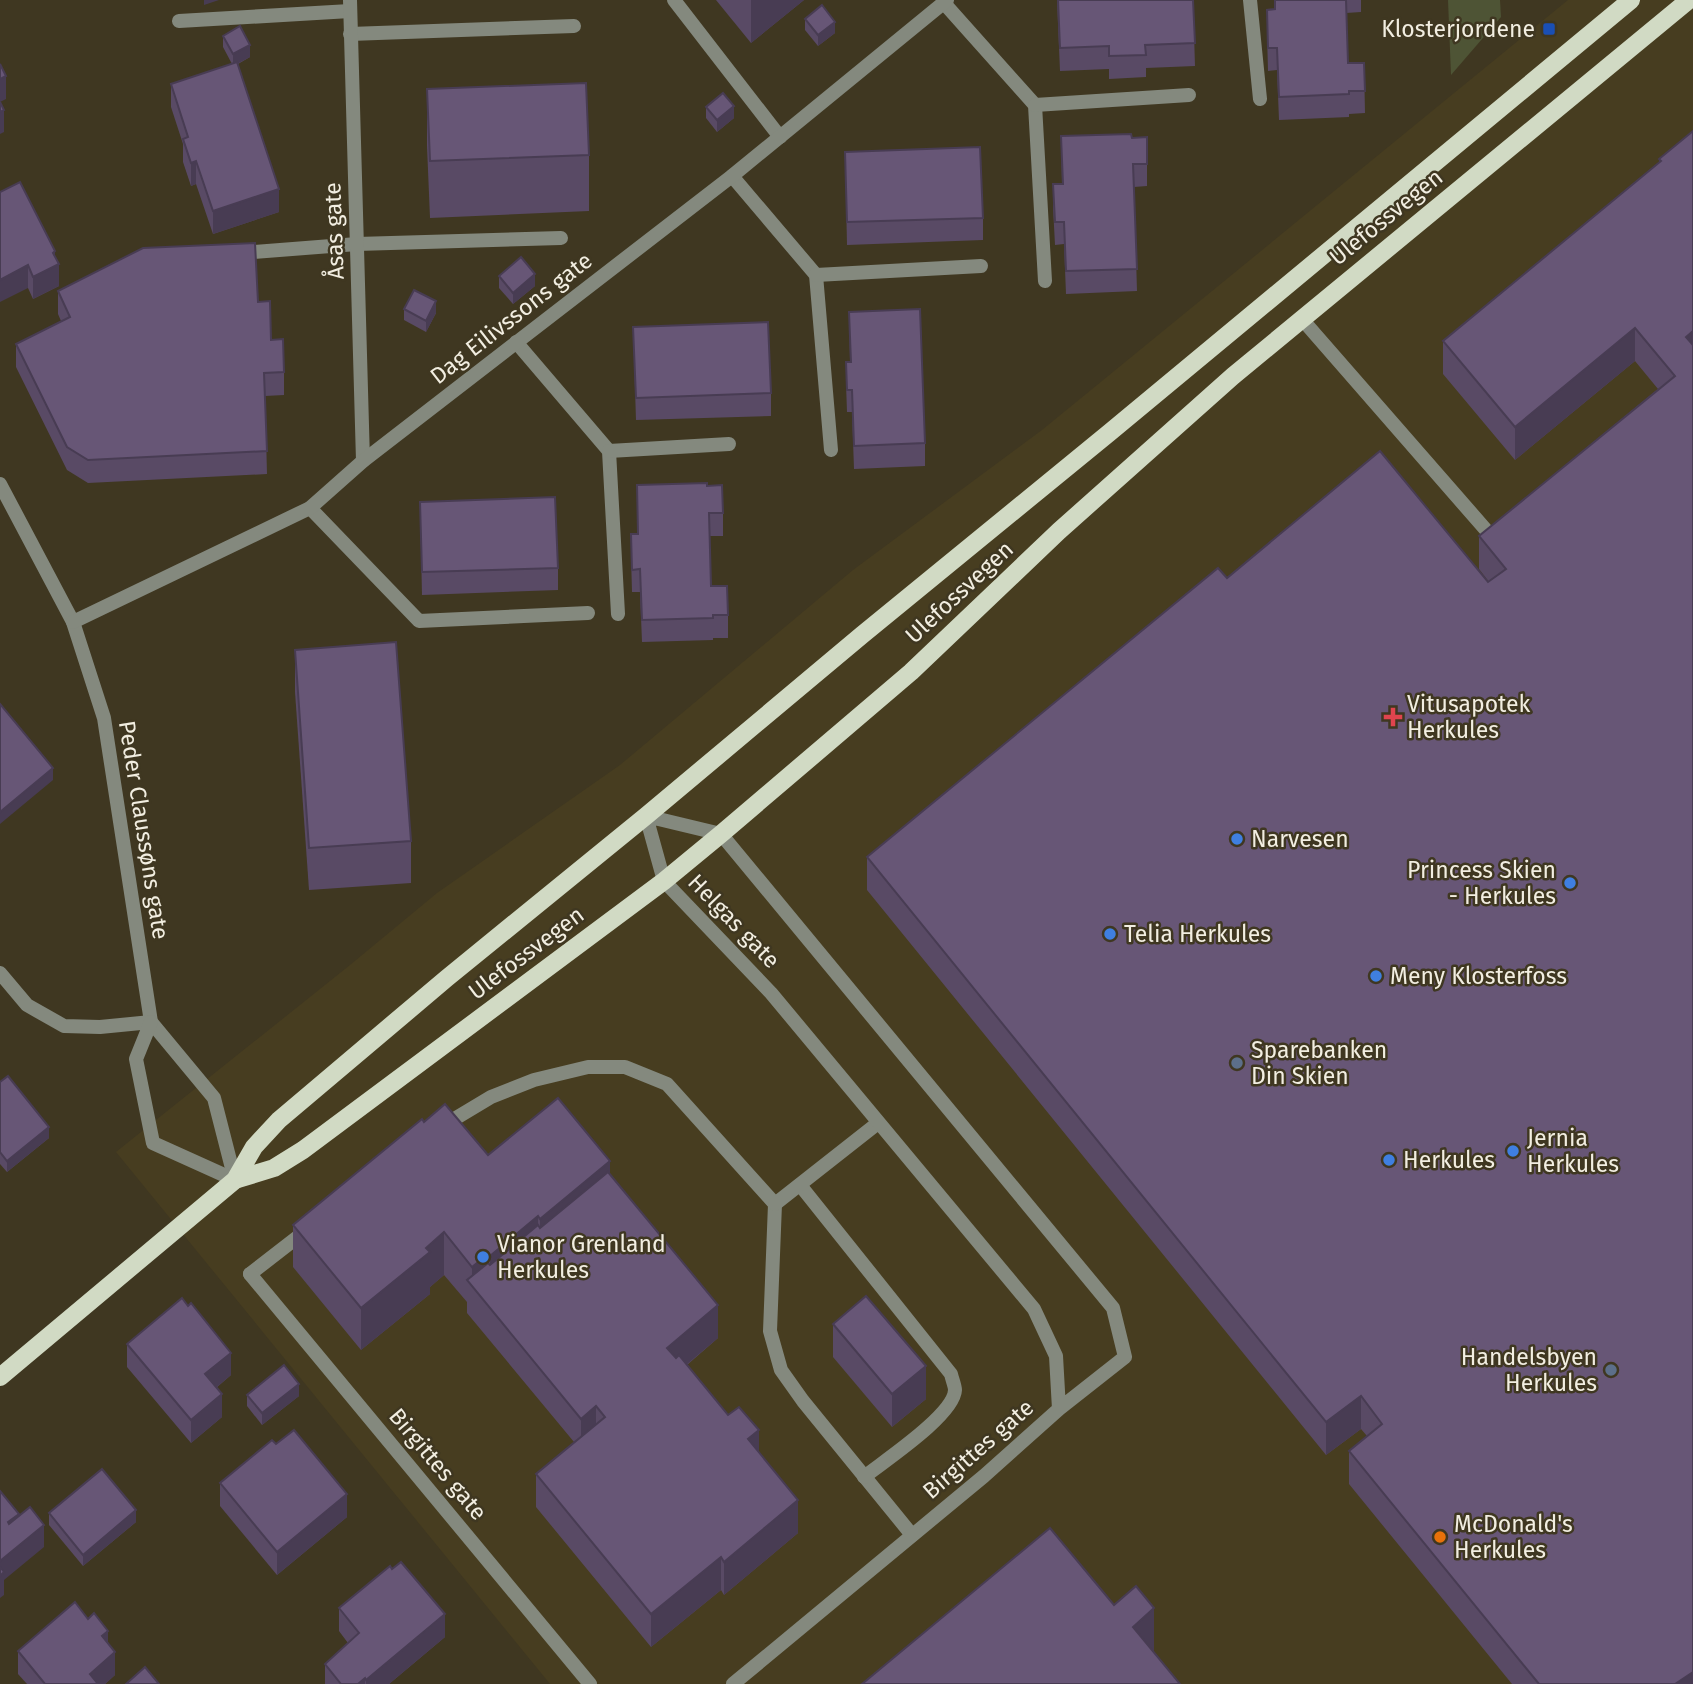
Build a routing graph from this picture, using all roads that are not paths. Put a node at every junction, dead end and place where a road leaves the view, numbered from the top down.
1 (674, 0) edge
2 (1250, 0) edge
3 (1631, 0) edge
4 (1689, 0) edge
5 (945, 1) edge
6 (350, 6) edge
7 (179, 21) dead end
8 (574, 26) dead end
9 (350, 34) junction
10 (1189, 94) dead end
11 (1260, 99) dead end
12 (1035, 105) junction
13 (780, 136) junction
14 (732, 176) junction
15 (561, 238) dead end
16 (357, 244) junction
17 (225, 255) edge
18 (982, 267) dead end
19 (816, 275) junction
20 (1045, 281) dead end
21 (1301, 318) junction
22 (516, 342) junction
23 (729, 444) dead end
24 (831, 450) dead end
25 (610, 451) junction
26 (363, 461) junction
27 (0, 484) edge
28 (310, 508) junction
29 (1493, 538) edge
30 (588, 613) dead end
31 (618, 614) dead end
32 (73, 622) junction
33 (646, 816) junction
34 (721, 834) junction
35 (664, 881) junction
36 (0, 973) edge
37 (151, 1022) junction
38 (878, 1123) junction
39 (432, 1133) edge
40 (235, 1180) junction
41 (800, 1185) junction
42 (775, 1204) junction
43 (314, 1224) edge
44 (1125, 1357) joint
45 (0, 1377) edge
46 (1059, 1409) junction
47 (864, 1477) junction
48 (912, 1535) junction
49 (590, 1684) edge
50 (733, 1684) edge

1 - 13 street
2 - 11 street
3 - 33 main road, Ulefossvegen
4 - 21 main road, Ulefossvegen
5 - 12 street
5 - 13 street, Dag Eilivssons gate
6 - 7 street
6 - 9 street, Åsas gate
8 - 9 street
9 - 16 street, Åsas gate
10 - 12 street
12 - 20 street
13 - 14 street, Dag Eilivssons gate
14 - 19 street
14 - 22 street, Dag Eilivssons gate
15 - 16 street
16 - 17 street
16 - 26 street, Åsas gate
18 - 19 street
19 - 24 street
21 - 29 street
21 - 34 main road, Ulefossvegen
22 - 25 street
22 - 26 street, Dag Eilivssons gate
23 - 25 street
25 - 31 street
26 - 28 street, Dag Eilivssons gate
27 - 32 street, Peder Claussøns gate
28 - 30 street
28 - 32 street, Dag Eilivssons gate
32 - 37 street, Peder Claussøns gate
33 - 34 street
33 - 35 street, Helgas gate
33 - 40 main road, Ulefossvegen
34 - 35 main road, Ulefossvegen
34 - 44 street, Helgas gate
35 - 38 street, Helgas gate
35 - 40 main road, Ulefossvegen
36 - 37 street
37 - 40 street
37 - 40 street
38 - 41 street
38 - 46 street, Helgas gate
39 - 42 street
40 - 45 main road, Ulefossvegen
41 - 42 street
41 - 47 street
42 - 47 street
43 - 49 street, Birgittes gate
44 - 46 street, Birgittes gate
46 - 48 street, Birgittes gate
47 - 48 street
48 - 50 street, Birgittes gate

